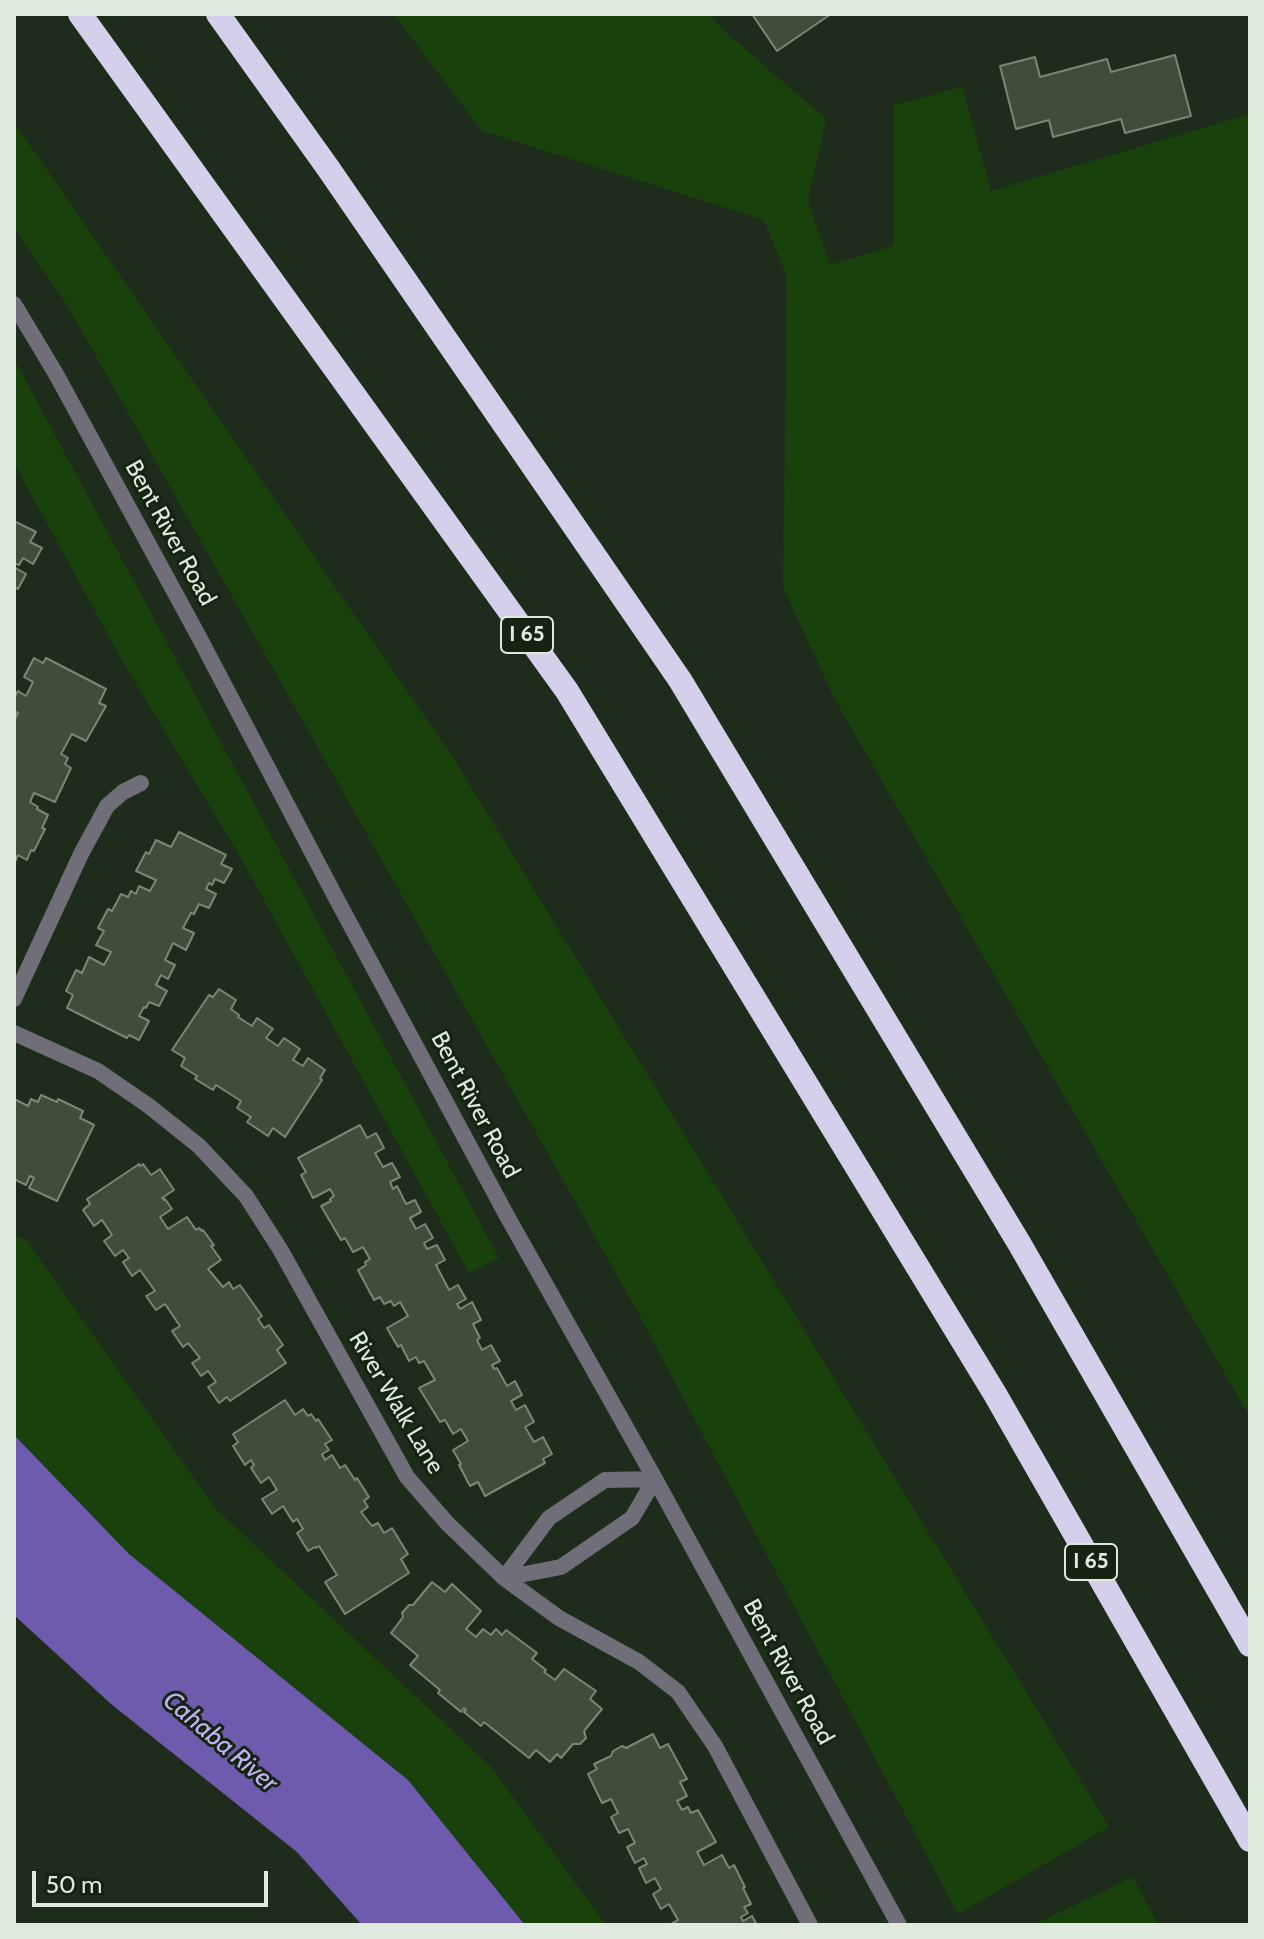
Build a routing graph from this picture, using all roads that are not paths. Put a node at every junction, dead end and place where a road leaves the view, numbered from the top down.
1 (80, 14) edge
2 (218, 14) edge
3 (14, 304) edge
4 (141, 783) dead end
5 (14, 999) edge
6 (14, 1033) edge
7 (655, 1479) junction
8 (504, 1578) junction
9 (1250, 1645) edge
10 (1250, 1840) edge
11 (810, 1925) edge
12 (899, 1925) edge

1 - 10 highway, I 65
2 - 9 highway
3 - 7 street, Bent River Road
4 - 5 street
6 - 8 street, River Walk Lane
7 - 8 street
7 - 8 street
7 - 12 street, Bent River Road
8 - 11 street, River Walk Lane

